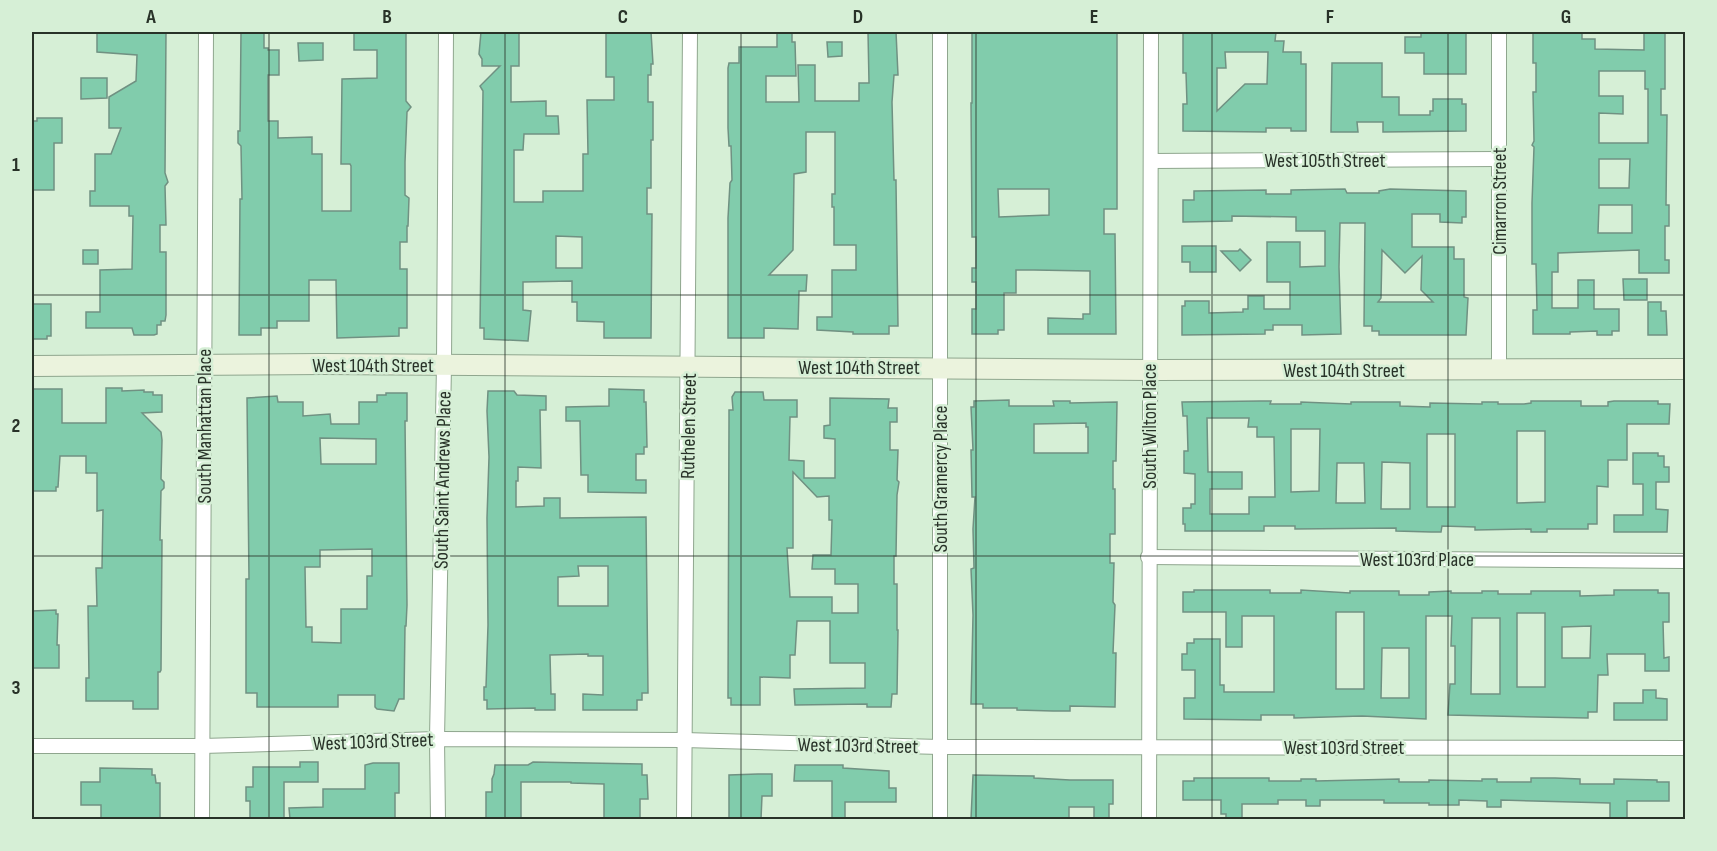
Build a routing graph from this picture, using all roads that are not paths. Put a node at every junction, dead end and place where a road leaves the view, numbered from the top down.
1 (206, 32) edge
2 (446, 32) edge
3 (690, 32) edge
4 (940, 32) edge
5 (1151, 32) edge
6 (1499, 32) edge
7 (1499, 159) junction
8 (1150, 161) junction
9 (444, 365) junction
10 (32, 366) edge
11 (204, 366) junction
12 (689, 366) junction
13 (940, 367) junction
14 (1686, 369) edge
15 (1150, 370) junction
16 (1498, 370) junction
17 (1148, 557) junction
18 (1686, 561) edge
19 (437, 739) junction
20 (684, 740) junction
21 (32, 746) edge
22 (202, 746) junction
23 (940, 747) junction
24 (1149, 747) junction
25 (1686, 748) edge
26 (202, 819) edge
27 (438, 819) edge
28 (684, 819) edge
29 (940, 819) edge
30 (1149, 819) edge

1 - 11 street, South Manhattan Place
2 - 9 street, South Saint Andrews Place
3 - 12 street, Ruthelen Street
4 - 13 street, South Gramercy Place
5 - 8 street, South Wilton Place
6 - 7 street, Cimarron Street
7 - 8 street, West 105th Street
7 - 16 street, Cimarron Street
8 - 15 street, South Wilton Place
9 - 11 street, West 104th Street
9 - 12 street, West 104th Street
9 - 19 street, South Saint Andrews Place
10 - 11 street, West 104th Street
11 - 22 street, South Manhattan Place
12 - 13 street, West 104th Street
12 - 20 street, Ruthelen Street
13 - 15 street, West 104th Street
13 - 23 street, South Gramercy Place
14 - 16 street, West 104th Street
15 - 16 street, West 104th Street
15 - 17 street, South Wilton Place
17 - 18 street, West 103rd Place
17 - 24 street, South Wilton Place
19 - 20 street, West 103rd Street
19 - 22 street, West 103rd Street
19 - 27 street, South Saint Andrews Place
20 - 23 street, West 103rd Street
20 - 28 street, Ruthelen Street
21 - 22 street, West 103rd Street
22 - 26 street, South Manhattan Place
23 - 24 street, West 103rd Street
23 - 29 street, South Gramercy Place
24 - 25 street, West 103rd Street
24 - 30 street, South Wilton Place

